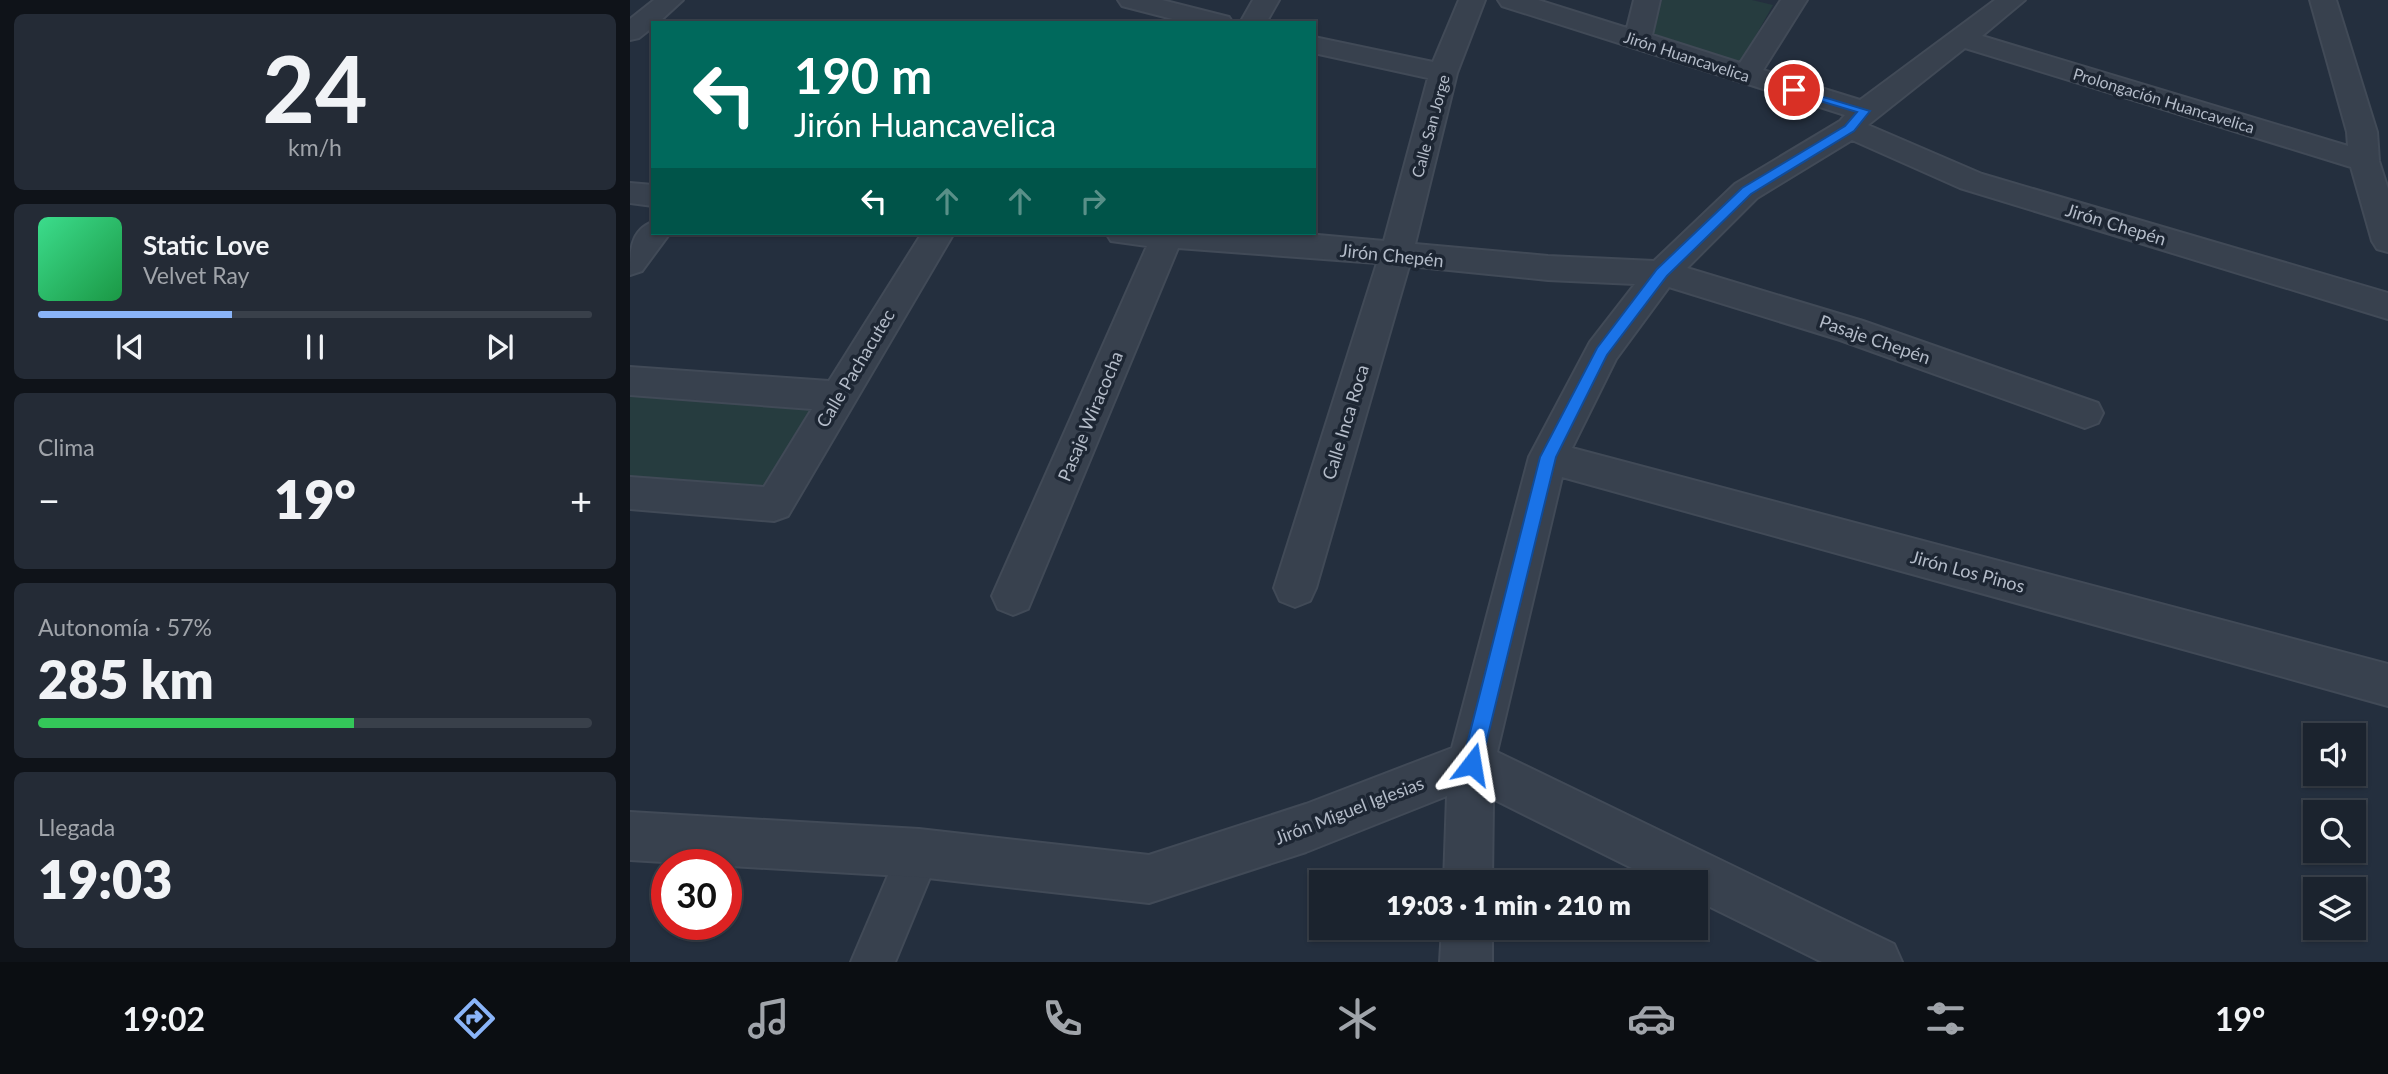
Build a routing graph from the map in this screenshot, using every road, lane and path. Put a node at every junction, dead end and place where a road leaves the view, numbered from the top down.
1 (670, 0) edge
2 (1131, 0) edge
3 (1266, 0) edge
4 (1472, 0) edge
5 (1511, 0) edge
6 (1647, 0) edge
7 (2012, 0) edge
8 (2323, 0) edge
9 (1790, 1) edge
10 (635, 19) edge
11 (1212, 21) edge
12 (1254, 21) edge
13 (1964, 39) junction
14 (1637, 41) junction
15 (1316, 44) edge
16 (1443, 73) junction
17 (1746, 75) junction
18 (1857, 120) junction
19 (2372, 143) edge
20 (630, 193) edge
21 (651, 196) edge
22 (652, 235) edge
23 (937, 235) edge
24 (1152, 235) edge
25 (1167, 236) junction
26 (1269, 237) edge
27 (2388, 241) edge
28 (1396, 256) junction
29 (630, 263) edge
30 (1662, 273) junction
31 (2388, 306) edge
32 (630, 381) edge
33 (837, 396) junction
34 (2085, 413) dead end
35 (1548, 457) junction
36 (630, 493) edge
37 (1294, 588) dead end
38 (1013, 596) dead end
39 (2388, 685) edge
40 (1472, 764) junction
41 (630, 836) edge
42 (919, 853) junction
43 (1468, 870) edge
44 (1467, 940) edge
45 (1822, 949) edge
46 (873, 962) edge
47 (1466, 962) edge
48 (1876, 962) edge

1 - 10 street
2 - 11 street
3 - 12 street
4 - 16 street, Calle San Jorge
5 - 14 street, Jirón Huancavelica
6 - 14 street
7 - 13 street
8 - 19 street
9 - 17 street
13 - 18 street
13 - 19 street, Prolongación Huancavelica
14 - 17 street, Jirón Huancavelica
15 - 16 street
16 - 28 street, Calle San Jorge
17 - 18 street, Jirón Huancavelica
18 - 30 street
18 - 31 street, Jirón Chepén
19 - 27 street
20 - 21 street
22 - 29 street
23 - 33 street, Calle Pachacutec
24 - 25 street, Jirón Chepén
25 - 26 street, Jirón Chepén
25 - 38 street, Pasaje Wiracocha
26 - 28 street, Jirón Chepén
28 - 30 street, Jirón Chepén
28 - 37 street, Calle Inca Roca
30 - 34 street, Pasaje Chepén
30 - 35 street
32 - 33 street
33 - 36 street, Calle Pachacutec
35 - 39 street, Jirón Los Pinos
35 - 40 street
40 - 42 street, Jirón Miguel Iglesias
40 - 43 street
40 - 45 street
41 - 42 street, Jirón Miguel Iglesias
42 - 46 street
44 - 47 street
45 - 48 street

